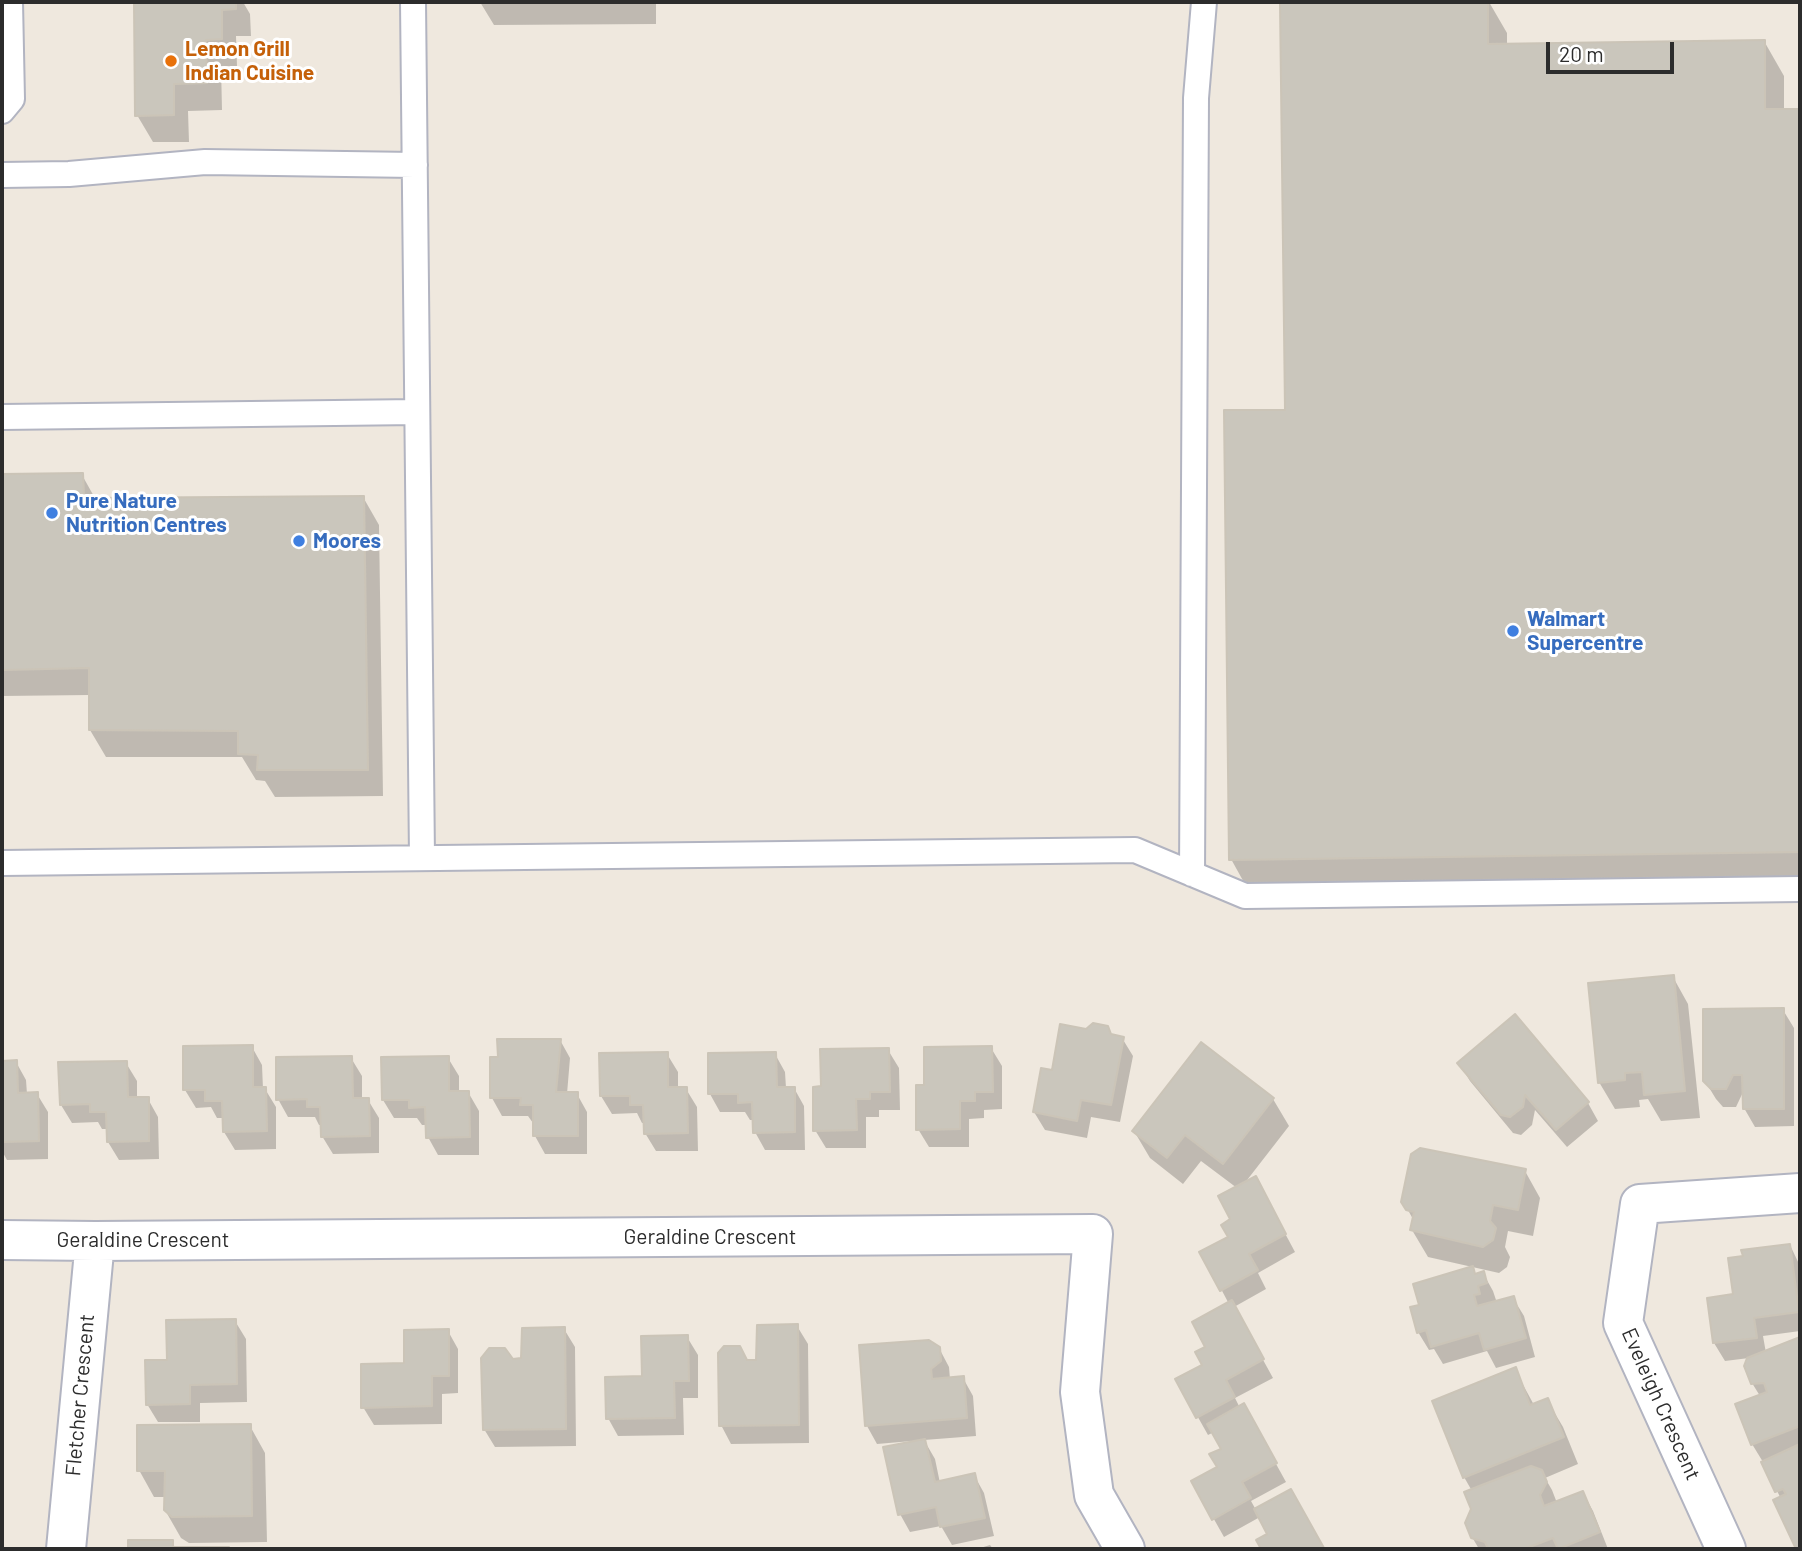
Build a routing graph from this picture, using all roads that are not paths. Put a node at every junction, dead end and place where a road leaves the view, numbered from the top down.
1 (10, 2) edge
2 (413, 2) edge
3 (1204, 2) edge
4 (2, 111) edge
5 (415, 165) junction
6 (2, 176) edge
7 (417, 412) junction
8 (2, 417) edge
9 (422, 858) junction
10 (2, 863) edge
11 (1192, 874) junction
12 (1800, 889) edge
13 (1800, 1193) edge
14 (2, 1240) edge
15 (95, 1241) junction
16 (66, 1549) edge
17 (1125, 1549) edge
18 (1726, 1549) edge

1 - 4 lane
2 - 5 lane
3 - 11 lane
5 - 6 lane
5 - 7 lane
7 - 8 lane
7 - 9 lane
9 - 10 lane
9 - 11 lane
11 - 12 lane
13 - 18 street, Eveleigh Crescent
14 - 15 street, Geraldine Crescent
15 - 16 street, Fletcher Crescent
15 - 17 street, Geraldine Crescent

